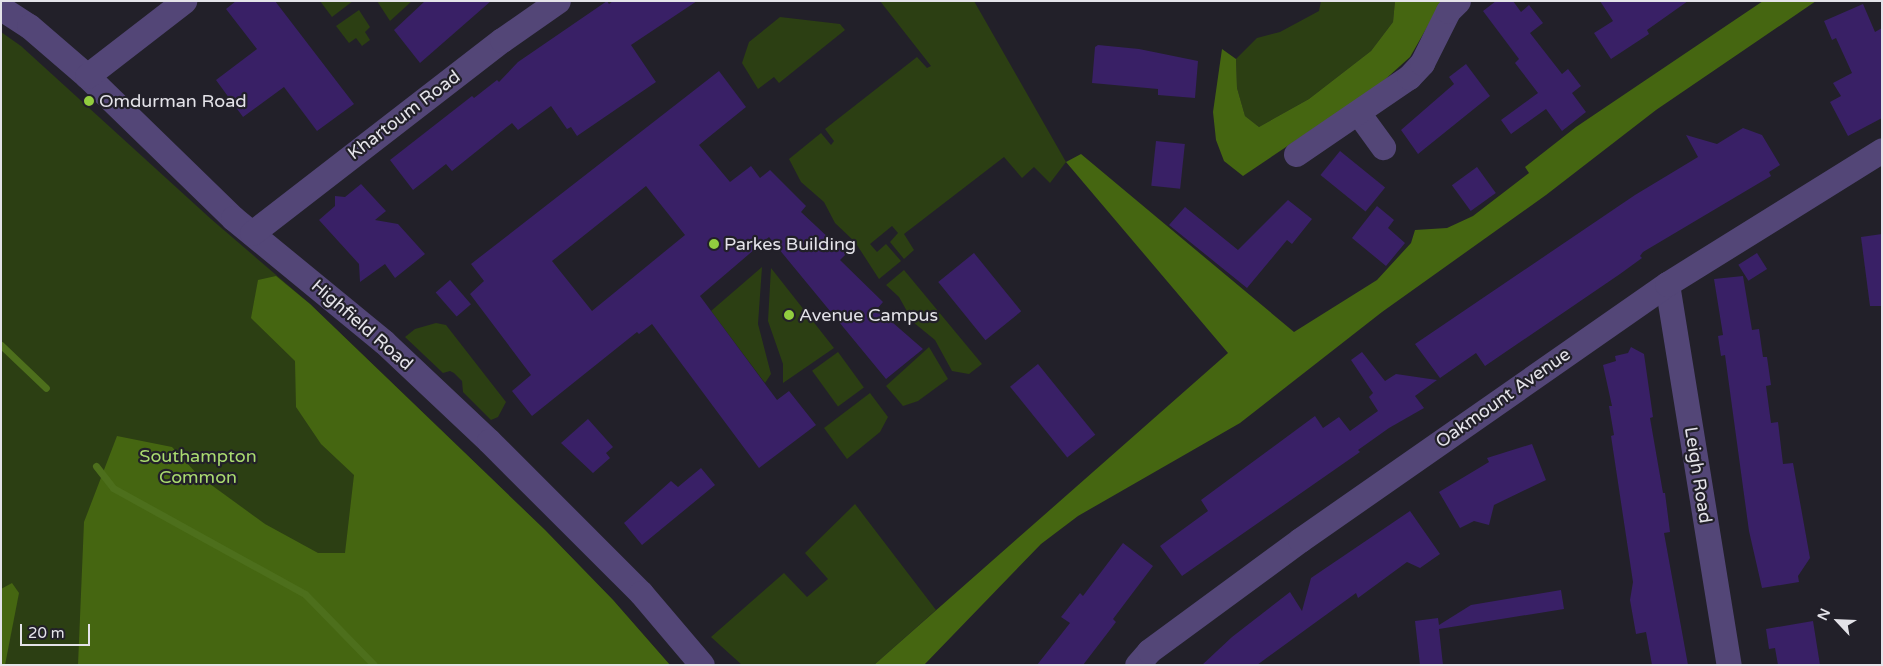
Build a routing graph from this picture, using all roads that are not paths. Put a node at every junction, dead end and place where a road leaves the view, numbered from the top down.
1 (184, 1) edge
2 (558, 1) edge
3 (1458, 1) edge
4 (1, 8) edge
5 (87, 76) junction
6 (1360, 114) junction
7 (1383, 147) dead end
8 (1882, 150) edge
9 (1296, 154) dead end
10 (252, 233) junction
11 (1667, 284) junction
12 (702, 665) edge
13 (1137, 665) edge
14 (1729, 665) edge

1 - 5 street
2 - 10 street, Khartoum Road
3 - 6 street
4 - 5 street, Highfield Road
5 - 10 street, Highfield Road
6 - 7 street
6 - 9 street
8 - 11 street, Oakmount Avenue
10 - 12 street, Highfield Road
11 - 13 street, Oakmount Avenue
11 - 14 street, Leigh Road

